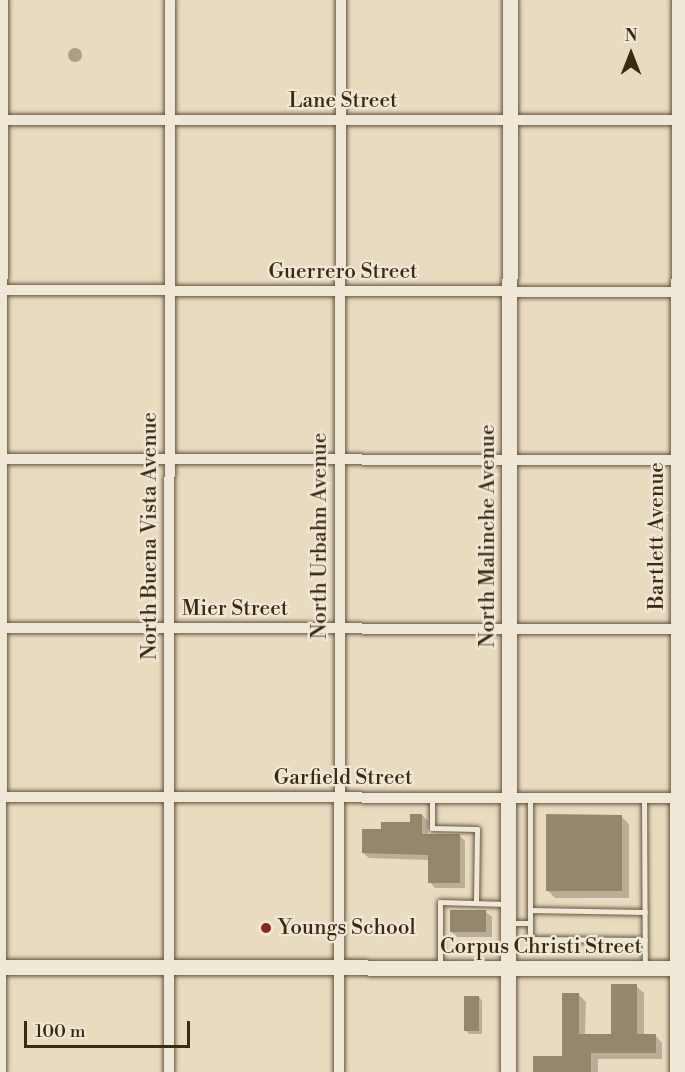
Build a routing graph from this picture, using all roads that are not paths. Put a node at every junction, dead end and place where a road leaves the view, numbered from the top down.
1 (3, 0) edge
2 (170, 0) edge
3 (341, 0) edge
4 (510, 0) edge
5 (679, 0) edge
6 (1, 120) edge
7 (170, 120) junction
8 (340, 120) junction
9 (509, 120) junction
10 (682, 120) edge
11 (1, 290) edge
12 (170, 291) junction
13 (340, 291) junction
14 (509, 292) junction
15 (682, 292) edge
16 (1, 459) edge
17 (170, 460) junction
18 (340, 460) junction
19 (509, 460) junction
20 (682, 460) edge
21 (681, 523) edge
22 (1, 628) edge
23 (170, 628) junction
24 (340, 628) junction
25 (508, 629) junction
26 (681, 629) edge
27 (1, 797) edge
28 (170, 798) junction
29 (339, 798) junction
30 (432, 798) junction
31 (508, 798) junction
32 (530, 798) junction
33 (644, 798) junction
34 (681, 798) edge
35 (476, 902) junction
36 (508, 905) junction
37 (530, 910) junction
38 (645, 912) junction
39 (508, 923) junction
40 (530, 923) junction
41 (645, 940) junction
42 (0, 967) edge
43 (170, 967) junction
44 (339, 968) junction
45 (440, 968) junction
46 (508, 968) junction
47 (645, 968) junction
48 (681, 968) edge
49 (1, 1072) edge
50 (169, 1072) edge
51 (339, 1072) edge
52 (508, 1072) edge
53 (677, 1072) edge

1 - 6 street
2 - 7 street, North Buena Vista Avenue
3 - 8 street, North Urbahn Avenue
4 - 9 main road, North Malinche Avenue
5 - 10 main road, Bartlett Avenue
6 - 7 street, Lane Street
6 - 11 street
7 - 8 street, Lane Street
7 - 12 street, North Buena Vista Avenue
8 - 9 street, Lane Street
8 - 13 street, North Urbahn Avenue
9 - 10 street, Lane Street
9 - 14 main road, North Malinche Avenue
10 - 15 main road, Bartlett Avenue
11 - 12 street, Guerrero Street
11 - 16 street
12 - 13 street, Guerrero Street
12 - 17 street, North Buena Vista Avenue
13 - 14 street, Guerrero Street
13 - 18 street, North Urbahn Avenue
14 - 15 street, Guerrero Street
14 - 19 main road, North Malinche Avenue
15 - 20 main road, Bartlett Avenue
16 - 17 street
16 - 22 street
17 - 18 street
17 - 23 street, North Buena Vista Avenue
18 - 19 street
18 - 24 street, North Urbahn Avenue
19 - 20 street
19 - 25 main road, North Malinche Avenue
20 - 21 main road, Bartlett Avenue
21 - 26 main road, Bartlett Avenue
22 - 23 street, Mier Street
22 - 27 street
23 - 24 street, Mier Street
23 - 28 street, North Buena Vista Avenue
24 - 25 street, Mier Street
24 - 29 street, North Urbahn Avenue
25 - 26 street, Mier Street
25 - 31 main road, North Malinche Avenue
26 - 34 main road, Bartlett Avenue
27 - 28 street, Garfield Street
27 - 42 street
28 - 29 street, Garfield Street
28 - 43 street, North Buena Vista Avenue
29 - 30 street, Garfield Street
29 - 44 street, North Urbahn Avenue
30 - 31 street, Garfield Street
30 - 35 lane
31 - 32 street, Garfield Street
31 - 36 main road, North Malinche Avenue
32 - 33 street, Garfield Street
32 - 37 lane
33 - 34 street, Garfield Street
33 - 38 lane
34 - 48 main road, Bartlett Avenue
35 - 36 lane
35 - 45 lane
36 - 39 main road, North Malinche Avenue
37 - 38 lane
37 - 40 lane
38 - 41 lane
39 - 40 lane
39 - 46 main road, North Malinche Avenue
40 - 41 lane
41 - 47 lane
42 - 43 main road, Corpus Christi Street
42 - 49 street
43 - 44 main road, Corpus Christi Street
43 - 50 street, North Buena Vista Avenue
44 - 45 main road, Corpus Christi Street
44 - 51 street, North Urbahn Avenue
45 - 46 main road, Corpus Christi Street
46 - 47 main road, Corpus Christi Street
46 - 52 main road, North Malinche Avenue
47 - 48 main road, Corpus Christi Street
48 - 53 main road, Bartlett Avenue

